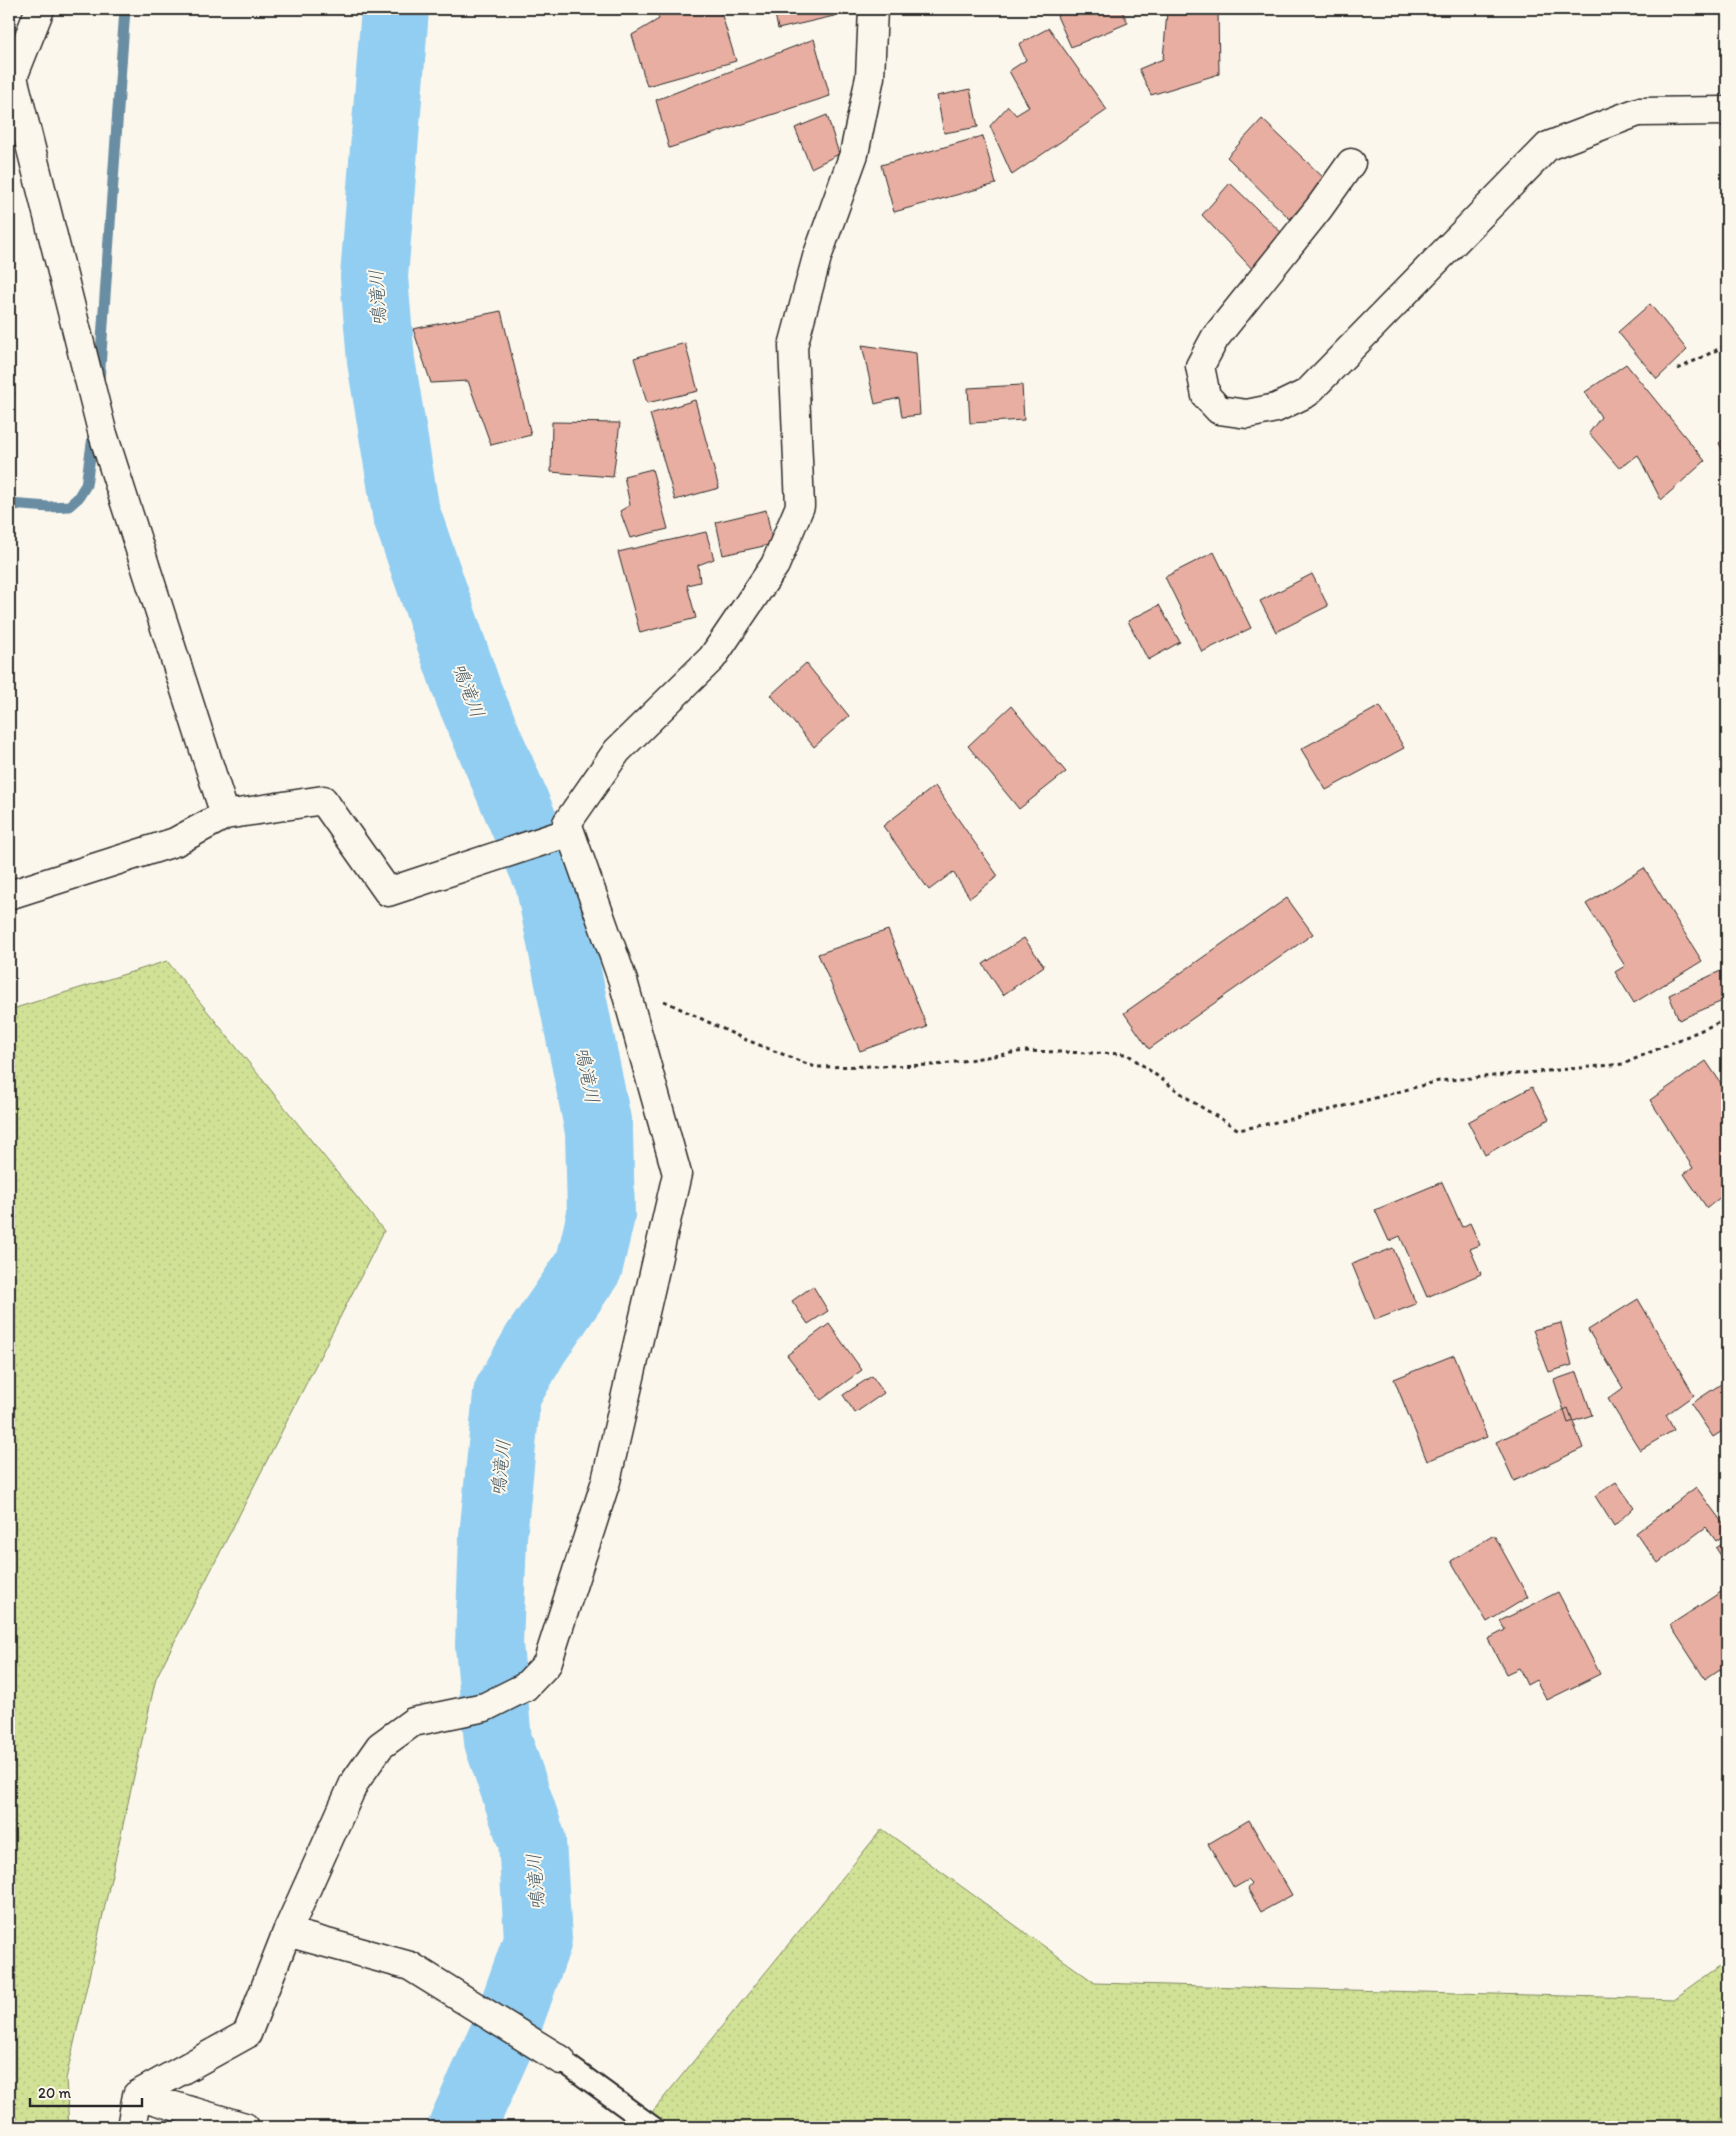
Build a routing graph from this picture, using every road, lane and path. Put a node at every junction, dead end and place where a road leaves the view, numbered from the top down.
1 (40, 9) edge
2 (873, 9) edge
3 (11, 75) edge
4 (1727, 111) edge
5 (1351, 163) dead end
6 (1727, 345) edge
7 (1678, 369) dead end
8 (225, 815) junction
9 (570, 832) junction
10 (9, 895) edge
11 (623, 982) junction
12 (1727, 1019) edge
13 (287, 1932) junction
14 (561, 2060) joint
15 (137, 2095) junction
16 (130, 2127) edge
17 (245, 2127) edge
18 (653, 2127) edge

1 - 3 street
2 - 9 street
3 - 8 street
4 - 5 street
6 - 7 path
8 - 9 street
8 - 10 street
9 - 11 street
11 - 12 path
11 - 13 street
13 - 14 street
13 - 15 street
14 - 18 lane
15 - 16 street
15 - 17 street

